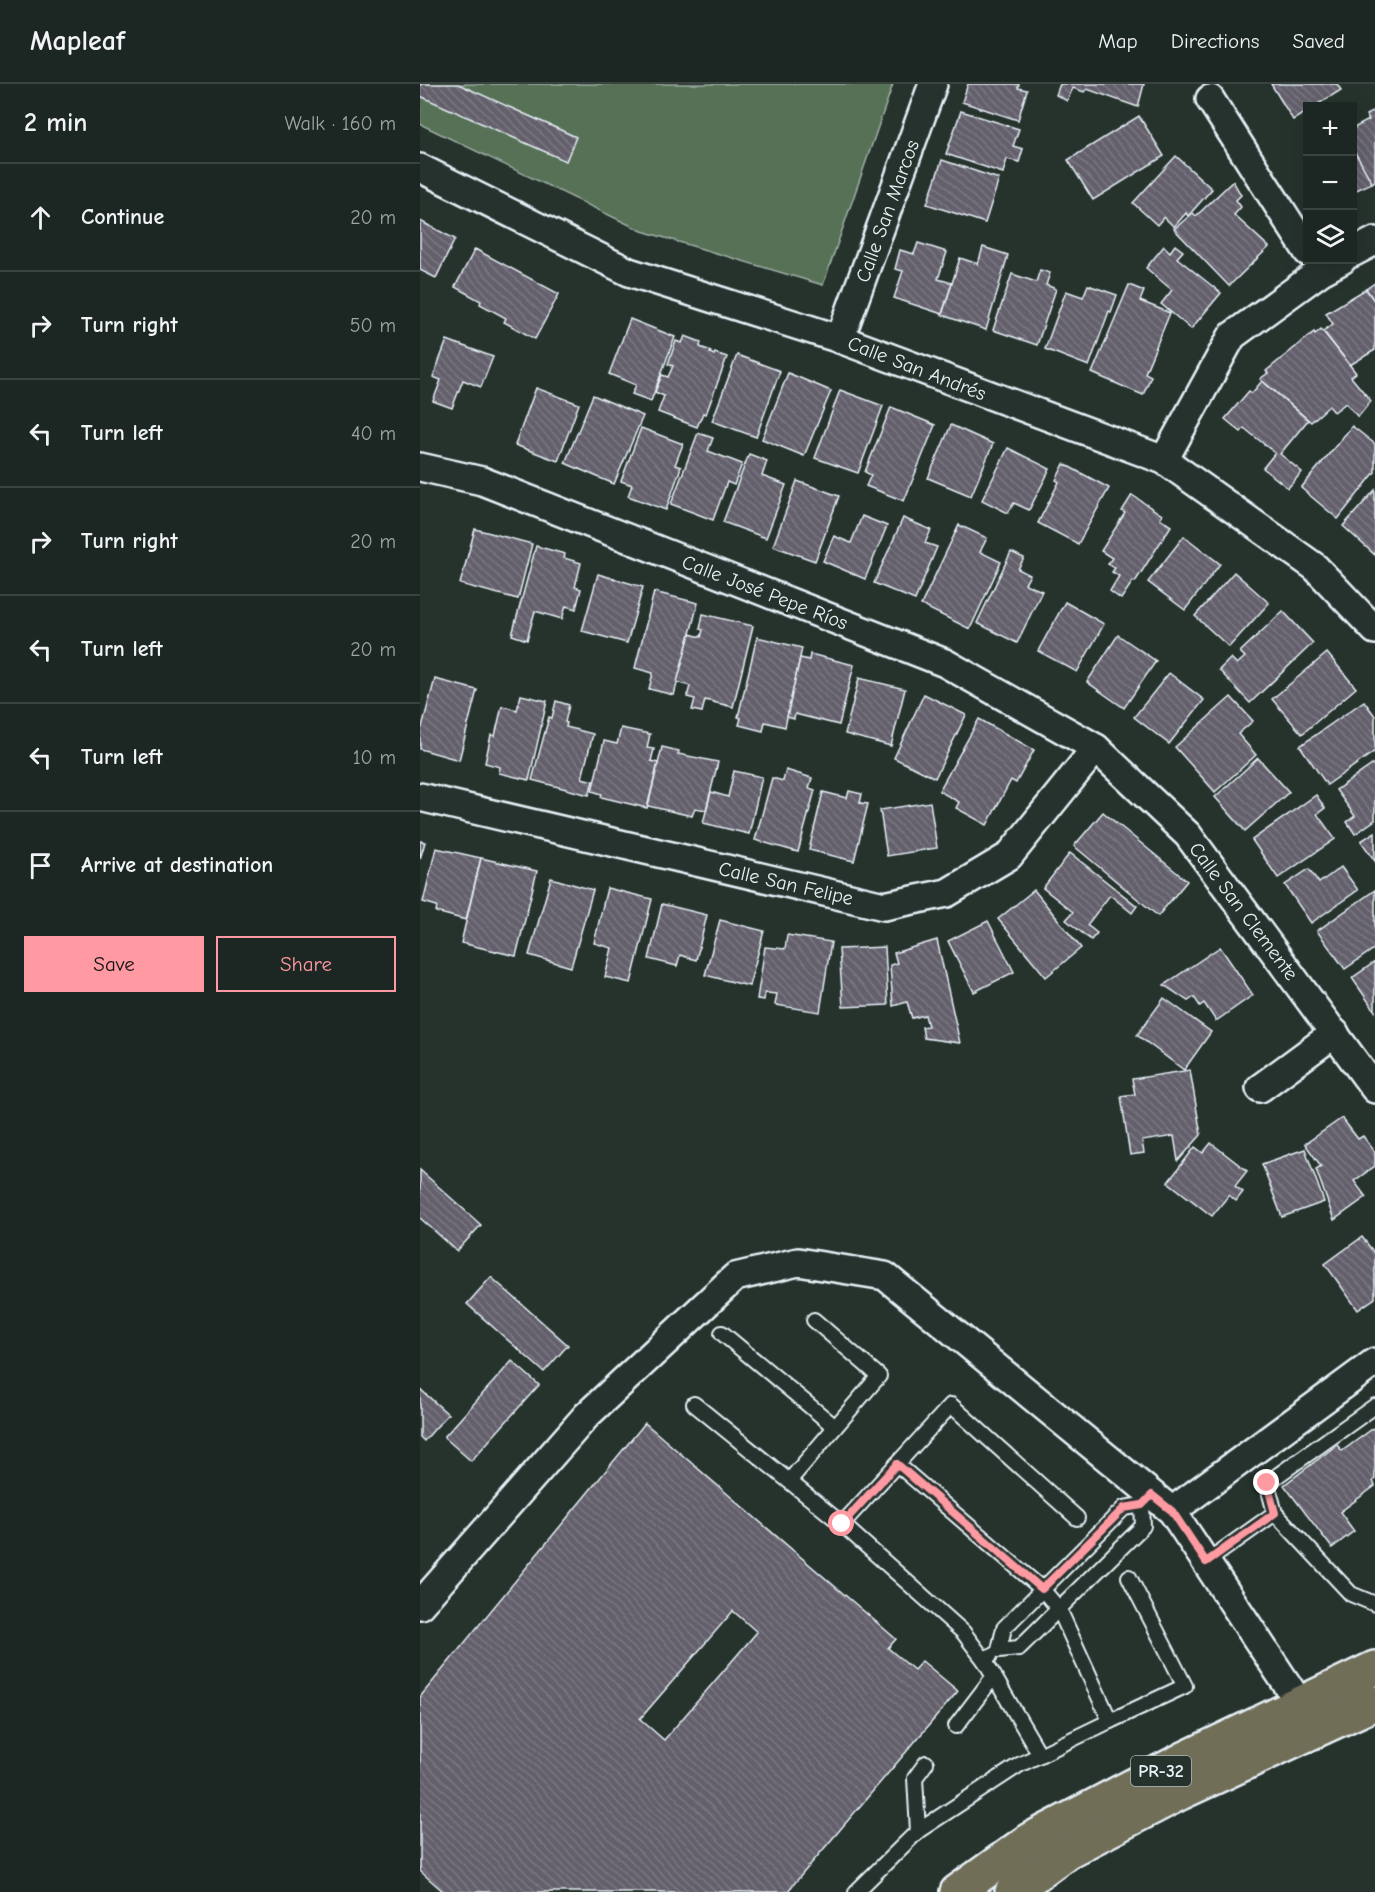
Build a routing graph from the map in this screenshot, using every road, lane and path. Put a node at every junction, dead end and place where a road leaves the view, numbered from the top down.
1 (933, 84) edge
2 (1210, 99) dead end
3 (420, 168) edge
4 (1303, 236) edge
5 (1375, 241) edge
6 (1357, 251) edge
7 (1316, 264) edge
8 (840, 339) junction
9 (1164, 460) junction
10 (420, 467) edge
11 (1375, 630) edge
12 (1096, 748) junction
13 (420, 797) edge
14 (1335, 1033) junction
15 (1260, 1088) dead end
16 (1375, 1089) edge
17 (814, 1320) dead end
18 (722, 1333) dead end
19 (1375, 1362) edge
20 (694, 1404) dead end
21 (1375, 1406) edge
22 (836, 1426) junction
23 (897, 1464) junction
24 (789, 1481) junction
25 (1155, 1503) junction
26 (1275, 1513) junction
27 (1077, 1518) dead end
28 (842, 1524) junction
29 (1206, 1562) junction
30 (1128, 1577) dead end
31 (1042, 1589) junction
32 (1375, 1604) edge
33 (420, 1605) edge
34 (1059, 1609) junction
35 (999, 1650) junction
36 (985, 1661) junction
37 (1375, 1668) edge
38 (994, 1676) junction
39 (1375, 1703) edge
40 (1309, 1717) junction
41 (1110, 1721) junction
42 (956, 1726) dead end
43 (1040, 1755) junction
44 (926, 1763) dead end
45 (918, 1831) junction
46 (856, 1892) edge
47 (957, 1892) edge
48 (1012, 1892) edge

1 - 8 street, Calle San Marcos
2 - 4 street
3 - 8 street, Calle San Andrés
5 - 6 street
7 - 9 street
8 - 9 street, Calle San Andrés
9 - 11 street, Calle San Andrés
10 - 12 street, Calle José Pepe Ríos
12 - 13 street, Calle San Felipe
12 - 14 street, Calle San Clemente
14 - 15 street
14 - 16 street, Calle San Clemente
17 - 22 lane
18 - 22 lane
19 - 25 street
20 - 24 lane
21 - 26 lane
22 - 24 lane
23 - 27 lane
23 - 28 lane
23 - 31 lane
24 - 28 lane
25 - 29 street
25 - 31 lane
25 - 33 street
25 - 34 lane
26 - 29 lane
26 - 32 lane
28 - 36 lane
29 - 40 street
30 - 41 lane
31 - 34 lane
31 - 35 lane
34 - 35 lane
34 - 41 lane
35 - 36 lane
36 - 38 lane
37 - 40 main road, PR-32
38 - 42 lane
38 - 43 lane
39 - 40 main road, PR-32
40 - 47 main road, PR-32
40 - 48 main road, PR-32
41 - 43 lane
43 - 45 lane
44 - 45 lane
45 - 46 lane

